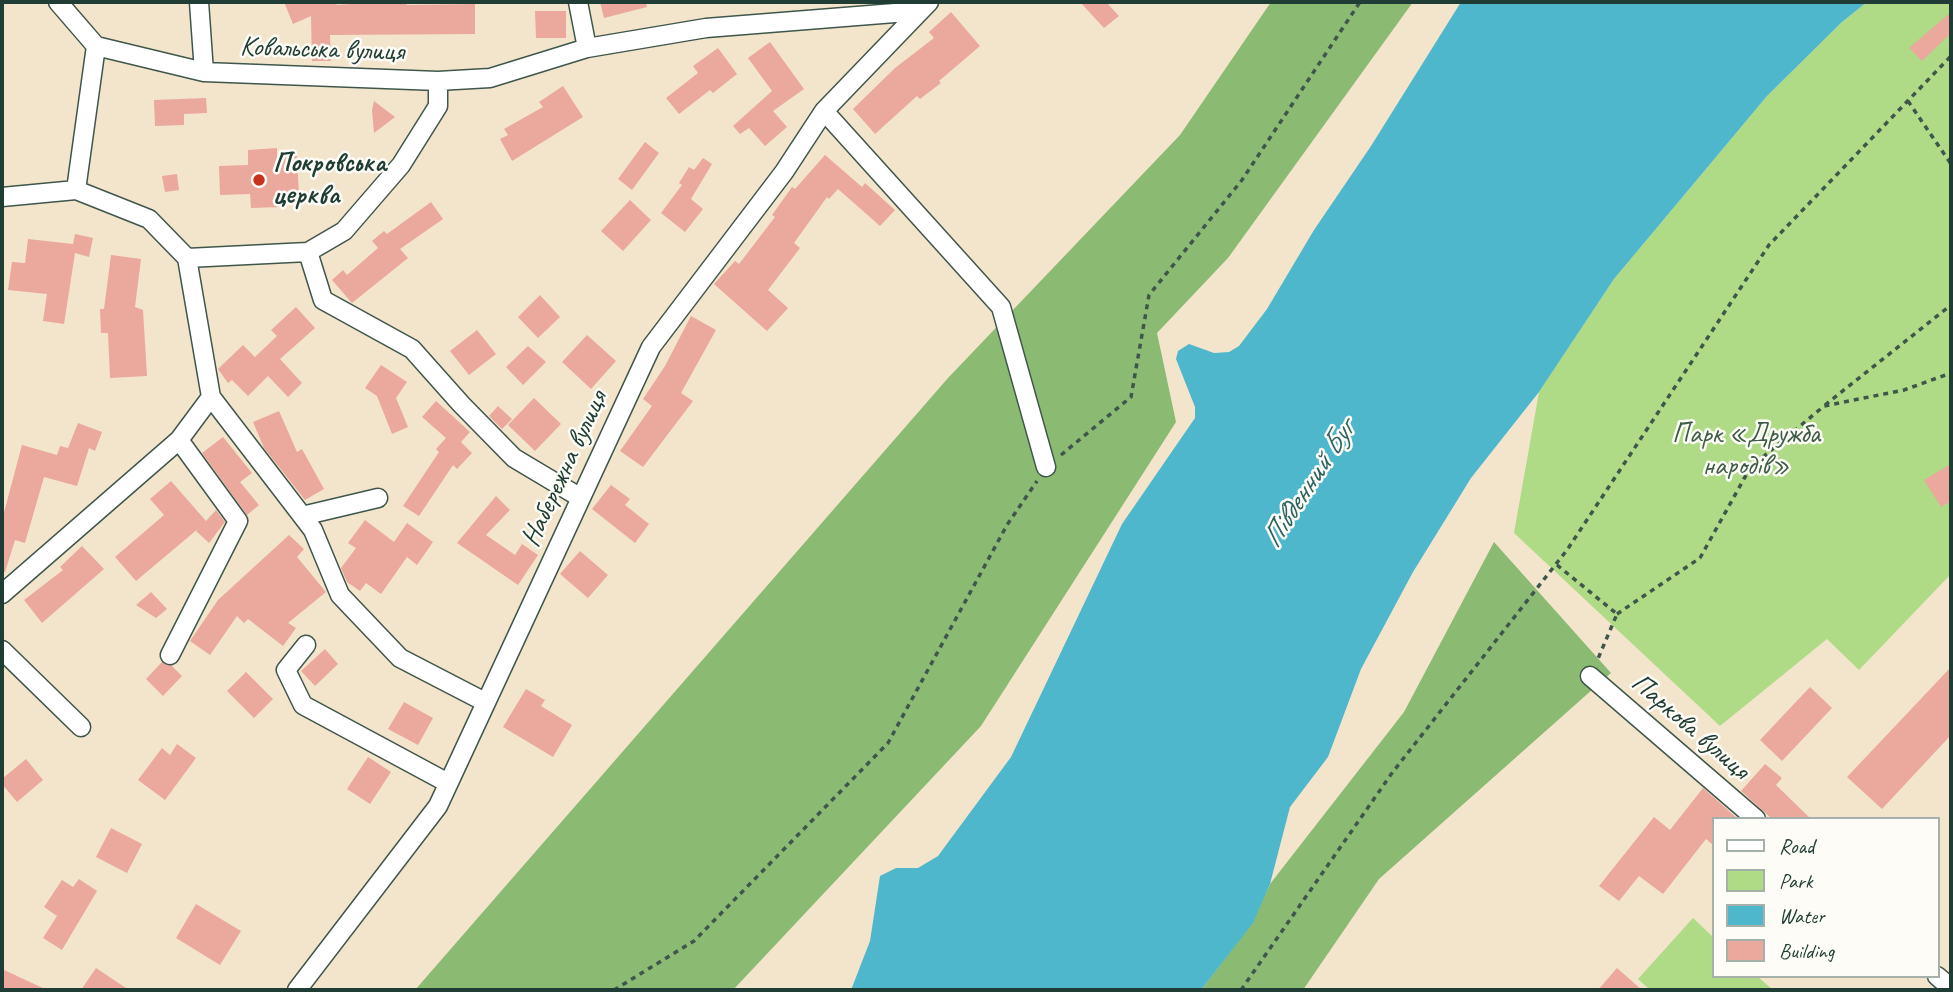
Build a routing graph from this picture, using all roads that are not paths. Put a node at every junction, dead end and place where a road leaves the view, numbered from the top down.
1 (58, 2) edge
2 (199, 2) edge
3 (578, 2) edge
4 (925, 6) edge
5 (96, 46) junction
6 (587, 48) junction
7 (204, 72) junction
8 (438, 81) junction
9 (824, 111) junction
10 (76, 190) junction
11 (2, 197) edge
12 (308, 252) junction
13 (187, 258) junction
14 (211, 397) junction
15 (179, 440) junction
16 (1046, 467) road end
17 (378, 498) dead end
18 (581, 498) junction
19 (302, 516) junction
20 (2, 594) edge
21 (306, 645) dead end
22 (2, 650) edge
23 (170, 655) dead end
24 (1590, 676) road end
25 (485, 702) junction
26 (80, 727) dead end
27 (448, 783) junction
28 (1754, 817) edge
29 (297, 990) edge

1 - 5 street
2 - 7 street, Ковальська вулиця
3 - 6 street
4 - 6 street, Ковальська вулиця
4 - 9 street, Набережна вулиця
5 - 7 street, Ковальська вулиця
5 - 10 street
6 - 8 street, Ковальська вулиця
7 - 8 street, Ковальська вулиця
8 - 12 street, Ковальська вулиця
9 - 16 street
9 - 18 street, Набережна вулиця
10 - 11 street
10 - 13 street
12 - 13 street, Ковальська вулиця
12 - 18 street
13 - 14 street
14 - 15 street
14 - 19 street
15 - 20 street
15 - 23 street
17 - 19 street
18 - 25 street, Набережна вулиця
19 - 25 street
21 - 27 street
22 - 26 street
24 - 28 street, Паркова вулиця
25 - 27 street, Набережна вулиця
27 - 29 street, Набережна вулиця

